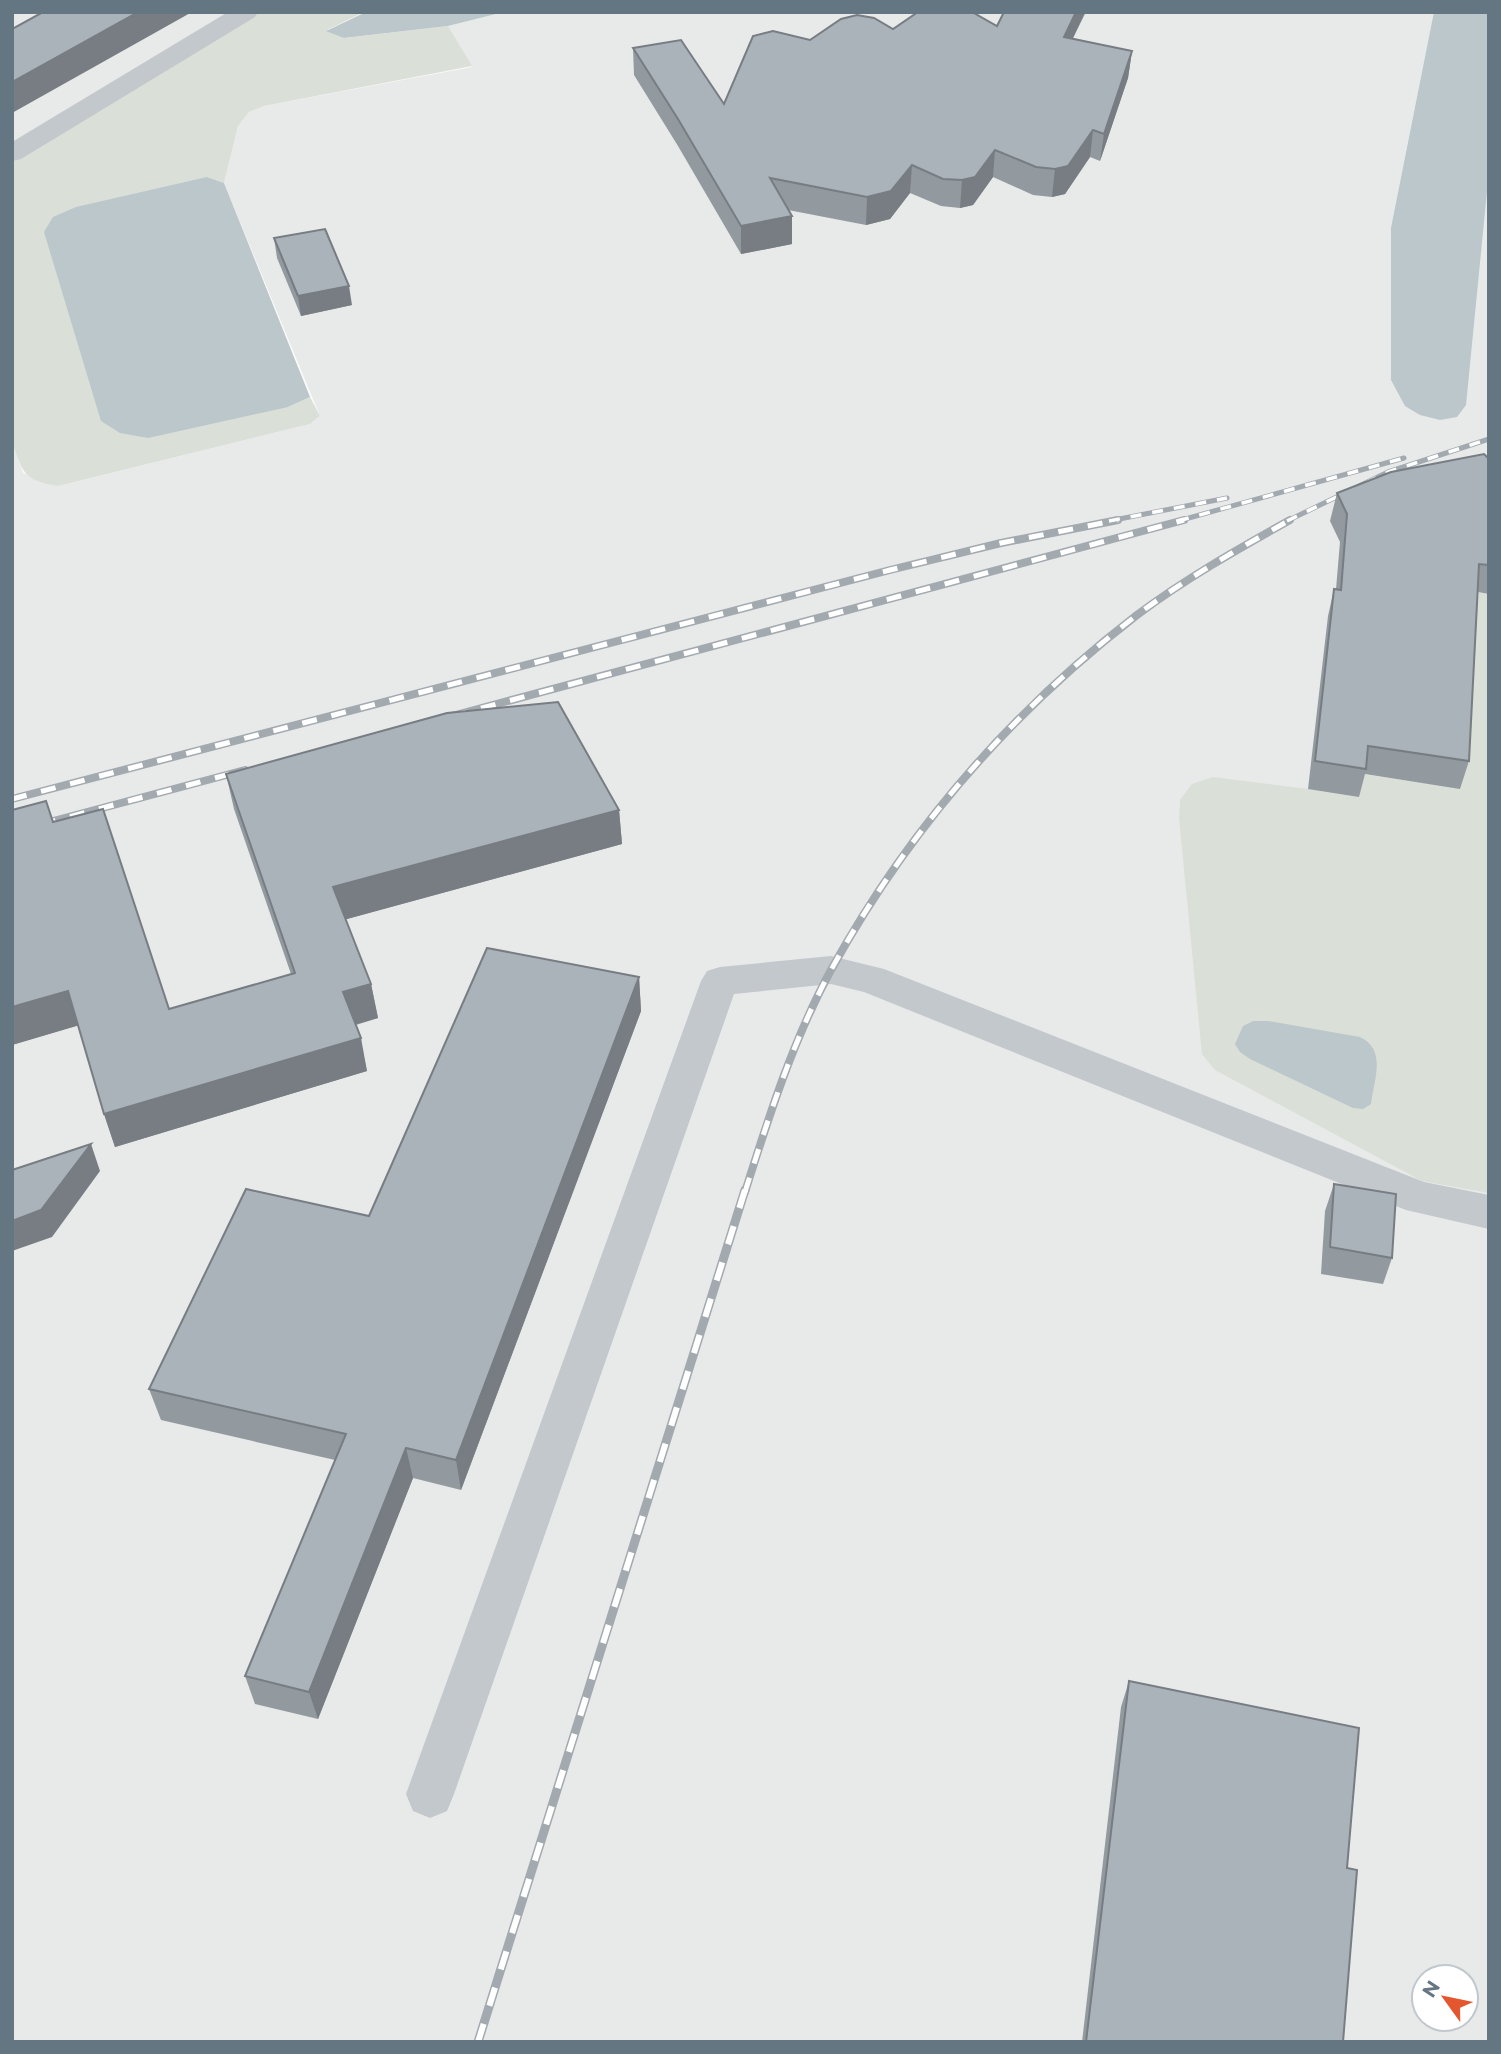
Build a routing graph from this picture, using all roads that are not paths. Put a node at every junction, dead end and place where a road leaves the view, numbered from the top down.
1 (246, 12) edge
2 (12, 153) edge
3 (1489, 1212) edge
4 (430, 1794) dead end

1 - 2 lane
3 - 4 lane

